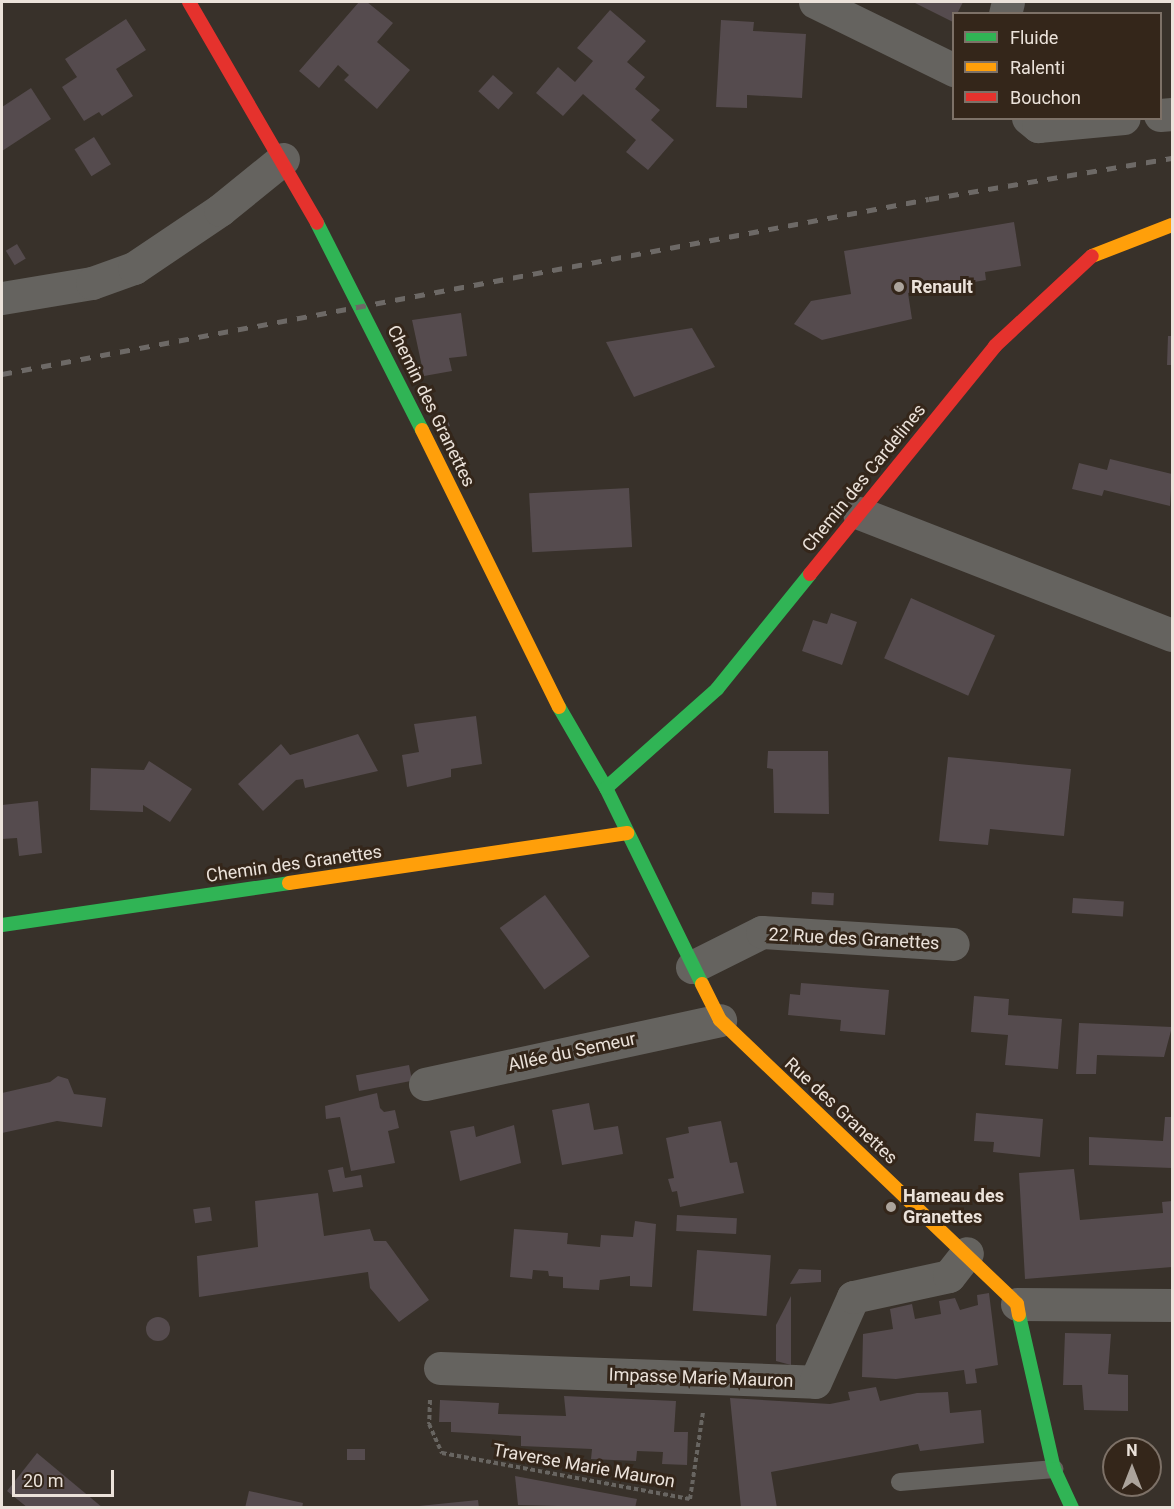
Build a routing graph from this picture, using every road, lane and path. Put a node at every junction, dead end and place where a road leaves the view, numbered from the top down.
1 (189, 2) edge
2 (815, 2) edge
3 (952, 69) edge
4 (1030, 120) edge
5 (1102, 120) edge
6 (283, 159) junction
7 (1173, 225) edge
8 (2, 298) edge
9 (859, 513) junction
10 (1173, 635) edge
11 (606, 788) junction
12 (627, 833) junction
13 (2, 925) edge
14 (953, 944) dead end
15 (689, 962) junction
16 (720, 1020) junction
17 (425, 1084) dead end
18 (967, 1253) junction
19 (1017, 1304) junction
20 (1173, 1305) edge
21 (440, 1368) joint
22 (708, 1378) junction
23 (1054, 1469) junction
24 (900, 1482) dead end
25 (1072, 1508) edge

1 - 6 street, Chemin des Granettes
2 - 3 street
4 - 5 street
6 - 8 street
6 - 11 street, Chemin des Granettes
7 - 9 street, Chemin des Cardelines
9 - 10 street
9 - 11 street, Chemin des Cardelines
11 - 12 street, Chemin des Granettes
12 - 13 street, Chemin des Granettes
12 - 15 street, Chemin des Granettes
14 - 15 street, 22 Rue des Granettes
15 - 16 street, Rue des Granettes
16 - 17 street, Allée du Semeur
16 - 18 street, Rue des Granettes
18 - 19 street, Rue des Granettes
18 - 22 street, Impasse Marie Mauron
19 - 20 street
19 - 23 street
21 - 22 street, Impasse Marie Mauron
21 - 22 path, Traverse Marie Mauron
23 - 24 lane
23 - 25 street

